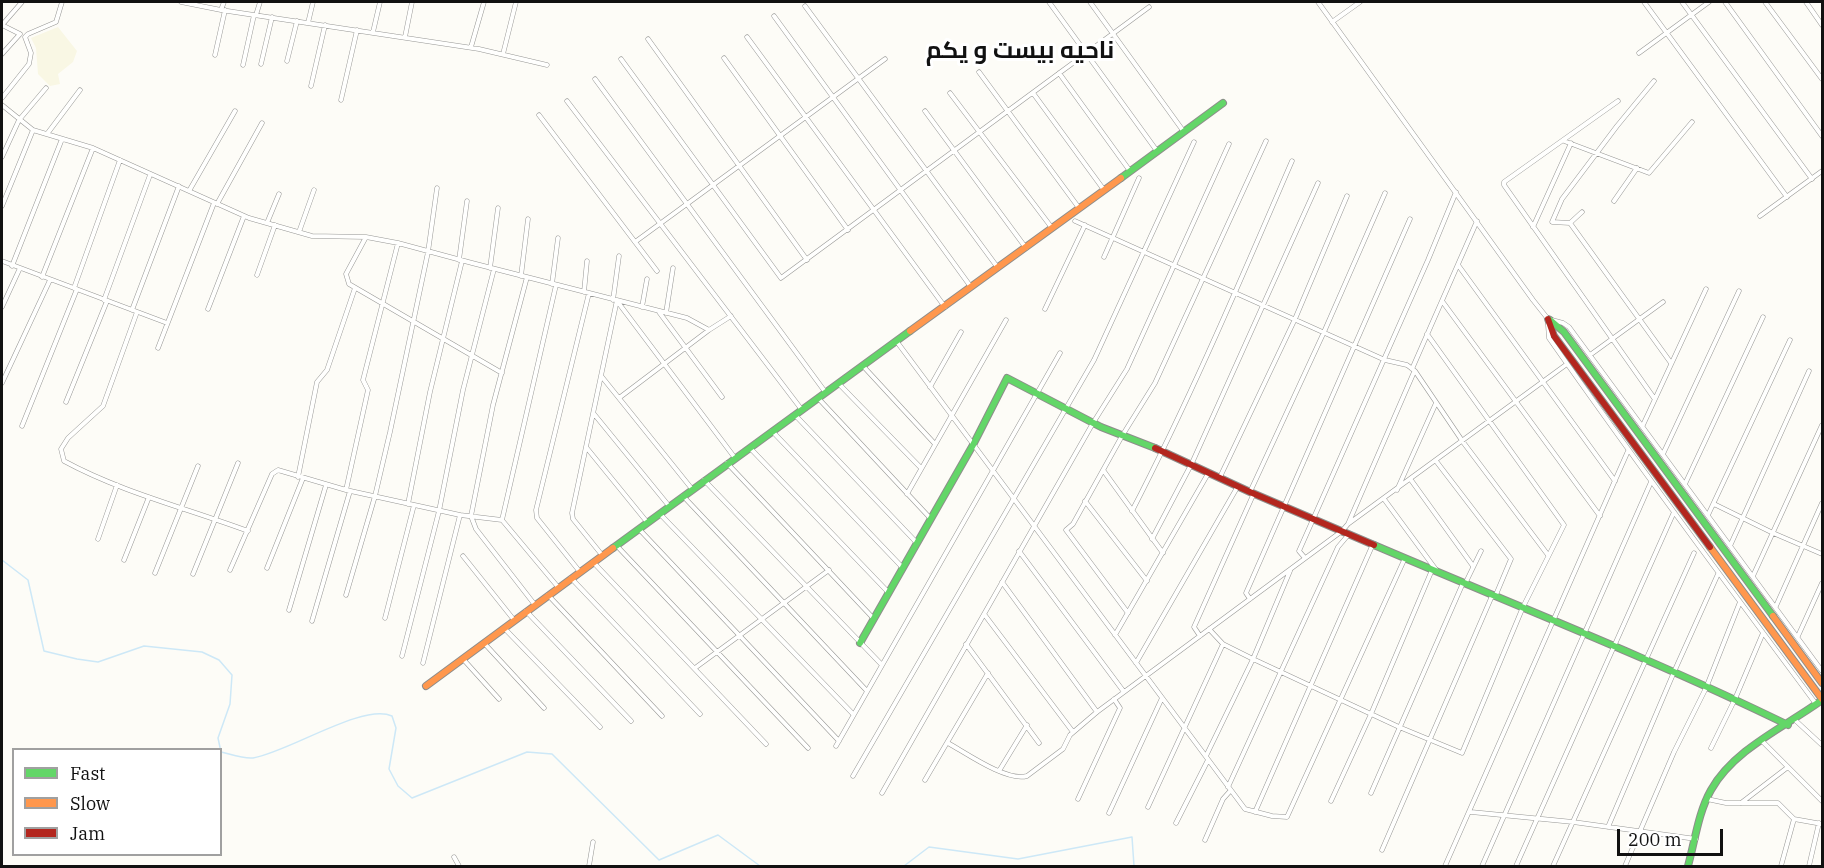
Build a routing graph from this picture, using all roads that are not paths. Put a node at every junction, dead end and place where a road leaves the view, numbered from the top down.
1 (22, 2) edge
2 (62, 2) edge
3 (181, 2) edge
4 (224, 2) edge
5 (260, 2) edge
6 (313, 2) edge
7 (380, 2) edge
8 (412, 2) edge
9 (484, 2) edge
10 (516, 2) edge
11 (1049, 2) edge
12 (1090, 2) edge
13 (1317, 2) edge
14 (1360, 2) edge
15 (1644, 2) edge
16 (1682, 2) edge
17 (1709, 2) edge
18 (1725, 2) edge
19 (1765, 2) edge
20 (1806, 2) edge
21 (805, 6) dead end
22 (1149, 7) dead end
23 (223, 10) junction
24 (1691, 14) junction
25 (255, 15) junction
26 (774, 16) dead end
27 (272, 17) junction
28 (297, 21) junction
29 (1332, 22) junction
30 (308, 23) junction
31 (2, 25) edge
32 (324, 25) junction
33 (1822, 25) edge
34 (357, 30) junction
35 (372, 32) junction
36 (1666, 32) junction
37 (20, 34) junction
38 (1113, 34) junction
39 (25, 37) junction
40 (405, 37) junction
41 (747, 37) dead end
42 (648, 39) dead end
43 (471, 47) junction
44 (1086, 53) junction
45 (1639, 53) dead end
46 (2, 54) edge
47 (503, 54) junction
48 (215, 55) dead end
49 (724, 58) dead end
50 (621, 59) dead end
51 (885, 59) dead end
52 (287, 61) dead end
53 (261, 64) dead end
54 (243, 65) dead end
55 (547, 65) dead end
56 (979, 72) dead end
57 (1059, 73) junction
58 (595, 79) dead end
59 (858, 79) junction
60 (1822, 80) edge
61 (1654, 81) dead end
62 (311, 86) dead end
63 (46, 88) dead end
64 (80, 90) dead end
65 (950, 93) dead end
66 (1033, 93) junction
67 (833, 97) junction
68 (2, 98) edge
69 (341, 100) dead end
70 (567, 101) dead end
71 (1618, 101) dead end
72 (1223, 103) dead end
73 (2, 105) edge
74 (235, 111) dead end
75 (925, 111) dead end
76 (1008, 111) junction
77 (539, 115) dead end
78 (806, 117) junction
79 (19, 120) junction
80 (1692, 122) dead end
81 (262, 123) dead end
82 (33, 130) junction
83 (980, 132) junction
84 (1184, 132) junction
85 (47, 134) junction
86 (780, 136) junction
87 (1822, 136) edge
88 (62, 139) junction
89 (1266, 141) dead end
90 (1563, 141) junction
91 (1194, 142) dead end
92 (1229, 144) dead end
93 (1571, 144) junction
94 (93, 148) junction
95 (954, 151) junction
96 (1157, 151) junction
97 (1597, 154) junction
98 (2, 157) edge
99 (120, 160) junction
100 (1292, 161) dead end
101 (739, 166) junction
102 (1637, 168) junction
103 (927, 171) junction
104 (1130, 171) junction
105 (1822, 171) edge
106 (150, 175) junction
107 (1139, 178) dead end
108 (1812, 179) junction
109 (1318, 183) dead end
110 (713, 185) junction
111 (179, 186) junction
112 (437, 188) dead end
113 (314, 190) dead end
114 (1104, 190) junction
115 (189, 191) junction
116 (901, 191) junction
117 (1456, 191) junction
118 (1385, 193) dead end
119 (279, 194) dead end
120 (1347, 196) dead end
121 (1787, 197) junction
122 (467, 201) dead end
123 (1614, 201) dead end
124 (215, 204) junction
125 (687, 204) junction
126 (2, 206) edge
127 (498, 208) dead end
128 (1079, 208) junction
129 (874, 211) junction
130 (1582, 212) dead end
131 (244, 216) junction
132 (1760, 216) dead end
133 (528, 219) dead end
134 (1410, 219) dead end
135 (1076, 221) dead end
136 (1477, 221) junction
137 (267, 223) junction
138 (1570, 223) junction
139 (660, 224) junction
140 (275, 225) junction
141 (1084, 225) junction
142 (1533, 227) junction
143 (1052, 228) junction
144 (848, 230) junction
145 (299, 232) junction
146 (366, 237) junction
147 (558, 238) dead end
148 (1113, 238) junction
149 (635, 242) junction
150 (398, 243) junction
151 (1026, 248) junction
152 (1143, 251) junction
153 (428, 252) junction
154 (619, 256) dead end
155 (1104, 257) dead end
156 (461, 260) junction
157 (807, 260) junction
158 (2, 261) edge
159 (586, 261) dead end
160 (12, 266) junction
161 (1175, 266) junction
162 (1458, 266) junction
163 (20, 268) junction
164 (492, 268) junction
165 (674, 268) dead end
166 (998, 268) junction
167 (657, 271) dead end
168 (256, 275) dead end
169 (42, 277) junction
170 (524, 277) junction
171 (647, 279) dead end
172 (1204, 279) junction
173 (50, 280) junction
174 (554, 284) junction
175 (971, 287) junction
176 (355, 288) junction
177 (75, 289) junction
178 (1706, 289) dead end
179 (1739, 291) dead end
180 (584, 292) junction
181 (589, 293) junction
182 (1235, 293) junction
183 (105, 300) junction
184 (615, 300) junction
185 (1442, 301) junction
186 (1664, 302) dead end
187 (382, 303) junction
188 (1264, 305) junction
189 (2, 307) edge
190 (642, 307) junction
191 (945, 307) junction
192 (208, 309) dead end
193 (1045, 309) dead end
194 (135, 311) junction
195 (658, 311) junction
196 (666, 313) junction
197 (731, 316) junction
198 (1763, 317) dead end
199 (1295, 319) junction
200 (1548, 319) junction
201 (1006, 320) dead end
202 (1639, 320) junction
203 (412, 321) junction
204 (167, 323) junction
205 (709, 330) junction
206 (961, 332) dead end
207 (1324, 332) junction
208 (1427, 334) junction
209 (443, 340) junction
210 (1611, 340) junction
211 (1790, 340) dead end
212 (897, 342) junction
213 (1353, 345) junction
214 (158, 348) dead end
215 (686, 348) junction
216 (1060, 353) dead end
217 (1590, 355) junction
218 (472, 357) junction
219 (1385, 360) junction
220 (1671, 363) junction
221 (664, 364) junction
222 (1567, 364) junction
223 (863, 366) junction
224 (1413, 370) junction
225 (1809, 371) dead end
226 (501, 374) junction
227 (602, 377) junction
228 (1544, 382) junction
229 (2, 383) edge
230 (839, 384) junction
231 (930, 387) junction
232 (826, 393) junction
233 (1036, 393) junction
234 (722, 397) dead end
235 (619, 398) junction
236 (818, 398) junction
237 (1654, 398) junction
238 (66, 402) dead end
239 (1517, 402) junction
240 (1436, 403) junction
241 (1066, 409) junction
242 (802, 410) junction
243 (593, 413) junction
244 (795, 415) junction
245 (951, 416) junction
246 (1490, 422) junction
247 (1093, 423) junction
248 (1822, 425) edge
249 (22, 426) dead end
250 (1642, 426) junction
251 (772, 431) junction
252 (1122, 436) junction
253 (1463, 442) junction
254 (935, 444) junction
255 (973, 445) junction
256 (586, 447) junction
257 (750, 447) junction
258 (1163, 451) junction
259 (1628, 451) junction
260 (1663, 454) junction
261 (735, 458) junction
262 (1436, 461) junction
263 (238, 463) dead end
264 (727, 463) junction
265 (1192, 464) junction
266 (198, 466) dead end
267 (921, 468) junction
268 (992, 471) junction
269 (1102, 471) junction
270 (1210, 471) junction
271 (1220, 477) junction
272 (300, 478) junction
273 (704, 480) junction
274 (1411, 480) junction
275 (1615, 481) junction
276 (1651, 482) junction
277 (1685, 484) junction
278 (326, 485) junction
279 (117, 486) junction
280 (1239, 486) junction
281 (692, 489) junction
282 (348, 491) junction
283 (1396, 491) junction
284 (1252, 492) junction
285 (907, 494) junction
286 (375, 496) junction
287 (683, 496) junction
288 (149, 498) junction
289 (1384, 499) junction
290 (1014, 500) junction
291 (1085, 501) junction
292 (1822, 503) edge
293 (408, 504) junction
294 (1714, 504) junction
295 (414, 505) junction
296 (669, 506) junction
297 (1283, 506) junction
298 (182, 508) junction
299 (439, 511) junction
300 (1132, 511) junction
301 (1675, 511) junction
302 (659, 513) junction
303 (460, 515) junction
304 (1708, 515) junction
305 (471, 516) junction
306 (1600, 516) junction
307 (1313, 518) junction
308 (1743, 518) junction
309 (215, 519) junction
310 (931, 519) junction
311 (502, 520) junction
312 (647, 522) junction
313 (1348, 524) junction
314 (1034, 526) junction
315 (638, 529) junction
316 (248, 531) junction
317 (1342, 531) junction
318 (1773, 533) junction
319 (1350, 534) junction
320 (98, 539) dead end
321 (1152, 539) junction
322 (917, 543) junction
323 (1373, 544) junction
324 (616, 545) junction
325 (1730, 546) junction
326 (1803, 546) junction
327 (1019, 551) junction
328 (1481, 551) dead end
329 (1163, 553) junction
330 (1694, 553) dead end
331 (1822, 554) edge
332 (463, 555) dead end
333 (602, 555) junction
334 (1548, 555) junction
335 (1405, 557) junction
336 (1305, 558) junction
337 (124, 560) dead end
338 (593, 562) junction
339 (1473, 566) junction
340 (267, 568) dead end
341 (903, 568) junction
342 (1291, 569) junction
343 (230, 570) dead end
344 (829, 570) junction
345 (1435, 571) junction
346 (580, 572) junction
347 (155, 573) dead end
348 (193, 574) dead end
349 (1718, 574) junction
350 (1753, 576) junction
351 (571, 578) junction
352 (1147, 581) junction
353 (1002, 582) junction
354 (1822, 582) edge
355 (1464, 584) junction
356 (558, 587) junction
357 (806, 587) junction
358 (889, 593) junction
359 (346, 595) dead end
360 (548, 595) junction
361 (1494, 596) junction
362 (1250, 599) junction
363 (1740, 602) junction
364 (784, 603) junction
365 (535, 605) junction
366 (1775, 606) junction
367 (1524, 607) junction
368 (289, 610) dead end
369 (526, 611) junction
370 (1128, 613) junction
371 (984, 614) junction
372 (385, 618) dead end
373 (762, 619) junction
374 (874, 619) junction
375 (514, 620) junction
376 (1553, 620) junction
377 (312, 621) dead end
378 (504, 628) junction
379 (1209, 629) junction
380 (1585, 633) junction
381 (1763, 633) junction
382 (739, 635) junction
383 (1114, 635) junction
384 (1200, 636) junction
385 (1798, 637) junction
386 (483, 643) junction
387 (860, 644) junction
388 (966, 644) junction
389 (1223, 644) junction
390 (1615, 646) junction
391 (717, 652) junction
392 (402, 656) dead end
393 (462, 659) junction
394 (1252, 659) junction
395 (1645, 660) junction
396 (423, 663) dead end
397 (1136, 663) junction
398 (882, 665) junction
399 (695, 668) junction
400 (1822, 671) edge
401 (1282, 672) junction
402 (1674, 672) junction
403 (988, 673) junction
404 (1145, 676) junction
405 (1822, 683) edge
406 (1310, 685) junction
407 (426, 686) dead end
408 (1706, 688) junction
409 (867, 691) junction
410 (1124, 692) junction
411 (1162, 698) junction
412 (499, 699) dead end
413 (1114, 699) junction
414 (1341, 699) junction
415 (1735, 699) junction
416 (1820, 701) edge
417 (544, 708) dead end
418 (1097, 712) junction
419 (700, 714) dead end
420 (854, 714) junction
421 (1371, 714) junction
422 (662, 716) dead end
423 (1795, 720) junction
424 (631, 721) dead end
425 (1027, 725) junction
426 (1788, 725) junction
427 (600, 727) dead end
428 (1399, 727) junction
429 (1184, 728) junction
430 (1073, 732) junction
431 (1430, 740) junction
432 (839, 741) junction
433 (1762, 741) junction
434 (948, 743) junction
435 (1040, 743) dead end
436 (766, 744) dead end
437 (1822, 745) edge
438 (836, 746) dead end
439 (808, 748) dead end
440 (1711, 748) dead end
441 (1207, 758) junction
442 (1788, 766) junction
443 (999, 771) junction
444 (854, 776) dead end
445 (926, 780) dead end
446 (1229, 789) junction
447 (882, 793) dead end
448 (1371, 793) dead end
449 (1078, 799) dead end
450 (1707, 800) junction
451 (1330, 801) dead end
452 (1822, 801) edge
453 (1740, 804) junction
454 (1148, 807) dead end
455 (1255, 812) junction
456 (1471, 812) junction
457 (1109, 813) dead end
458 (1503, 815) junction
459 (1538, 819) junction
460 (1794, 819) junction
461 (1573, 822) junction
462 (1176, 823) dead end
463 (1821, 823) edge
464 (1608, 827) junction
465 (1641, 831) junction
466 (1696, 839) junction
467 (1205, 840) dead end
468 (593, 842) dead end
469 (1382, 850) dead end
470 (454, 857) dead end
471 (459, 867) edge
472 (589, 867) edge
473 (1445, 867) edge
474 (1482, 867) edge
475 (1516, 867) edge
476 (1553, 867) edge
477 (1625, 867) edge
478 (1688, 867) edge
479 (1781, 867) edge
480 (1809, 867) edge

1 - 31 street
2 - 39 street
3 - 23 street
4 - 23 street
5 - 25 street
6 - 30 street
7 - 35 street
8 - 40 street
9 - 43 street
10 - 47 street
11 - 44 street
12 - 38 street
13 - 29 street
14 - 29 street
15 - 36 street
16 - 24 street
17 - 24 street
18 - 87 street
19 - 60 street
20 - 33 street
21 - 59 street
22 - 38 street
23 - 25 street
23 - 48 street
24 - 36 street
24 - 108 street
25 - 27 street
25 - 54 street
26 - 67 street
27 - 28 street
27 - 53 street
28 - 30 street
28 - 52 street
29 - 117 street
30 - 32 street
31 - 37 street
32 - 34 street
32 - 62 street
34 - 35 street
34 - 69 street
35 - 40 street
36 - 45 street
36 - 121 street
37 - 39 street
37 - 46 street
38 - 44 street
38 - 84 street
39 - 68 street
40 - 43 street
41 - 78 street
42 - 101 street
43 - 47 street
44 - 57 street
44 - 96 street
47 - 55 street
49 - 86 street
50 - 110 street
51 - 59 street
56 - 76 street
57 - 66 street
57 - 104 street
58 - 125 street
59 - 67 street
59 - 103 street
61 - 97 street
63 - 79 street
64 - 85 street
65 - 83 street
66 - 76 street
66 - 114 street
67 - 78 street
67 - 116 street
70 - 139 street
71 - 90 street
72 - 84 street
73 - 79 street
74 - 115 street
75 - 95 street
76 - 83 street
76 - 128 street
77 - 149 street
78 - 86 street
78 - 129 street
79 - 82 street
79 - 98 street
80 - 102 street
81 - 124 street
82 - 85 street
82 - 126 street
83 - 95 street
83 - 143 street
84 - 96 street
85 - 88 street
86 - 101 street
86 - 144 street
88 - 94 street
88 - 160 street
89 - 172 street
90 - 93 street
90 - 142 street
91 - 152 street
92 - 161 street
93 - 97 street
93 - 142 street
94 - 99 street
94 - 169 street
95 - 103 street
95 - 151 street
96 - 104 street
97 - 102 street
97 - 138 street
99 - 106 street
99 - 177 street
100 - 182 street
101 - 110 street
101 - 157 street
102 - 123 street
103 - 116 street
103 - 166 street
104 - 114 street
105 - 108 street
106 - 111 street
106 - 183 street
107 - 148 street
108 - 121 street
109 - 188 street
110 - 125 street
110 - 157 street
111 - 115 street
111 - 194 street
112 - 153 street
113 - 145 street
114 - 128 street
115 - 124 street
116 - 129 street
116 - 175 street
117 - 136 street
117 - 219 street
118 - 207 street
119 - 137 street
120 - 199 street
121 - 132 street
122 - 156 street
124 - 131 street
124 - 204 street
125 - 139 street
125 - 232 street
127 - 164 street
128 - 143 street
129 - 144 street
129 - 191 street
130 - 138 street
131 - 137 street
131 - 192 street
133 - 170 street
134 - 213 street
135 - 141 street
136 - 162 street
136 - 200 street
137 - 140 street
138 - 202 street
139 - 149 street
139 - 197 street
140 - 145 street
140 - 168 street
141 - 148 street
141 - 193 street
142 - 210 street
143 - 151 street
144 - 157 street
145 - 146 street
146 - 150 street
146 - 176 street
147 - 174 street
148 - 152 street
148 - 155 street
149 - 167 street
150 - 153 street
150 - 187 street
151 - 166 street
152 - 161 street
152 - 241 street
153 - 156 street
153 - 203 street
154 - 184 street
156 - 164 street
156 - 209 street
158 - 160 street
159 - 180 street
160 - 163 street
161 - 172 street
161 - 247 street
162 - 185 street
162 - 228 street
163 - 169 street
163 - 189 street
164 - 170 street
164 - 218 street
165 - 196 street
166 - 175 street
169 - 173 street
170 - 174 street
170 - 226 street
171 - 190 street
172 - 182 street
172 - 252 street
173 - 177 street
173 - 229 street
174 - 180 street
174 - 311 street
175 - 191 street
176 - 187 street
176 - 272 street
177 - 183 street
177 - 249 street
178 - 220 street
179 - 260 street
180 - 181 street
181 - 184 street
181 - 346 street
182 - 188 street
182 - 258 street
183 - 194 street
183 - 238 street
184 - 190 street
184 - 221 street
184 - 227 street
185 - 208 street
185 - 239 street
186 - 202 street
187 - 203 street
187 - 282 street
188 - 199 street
188 - 265 street
190 - 195 street
191 - 212 street
194 - 204 street
194 - 279 street
195 - 196 street
195 - 215 street
196 - 205 street
197 - 205 street
197 - 242 street
198 - 277 street
199 - 207 street
199 - 271 street
200 - 217 street
200 - 222 street
200 - 405 street
200 - 416 street
201 - 245 street
202 - 210 street
202 - 220 street
203 - 209 street
203 - 286 street
204 - 214 street
205 - 215 street
206 - 231 street
207 - 213 street
207 - 284 street
208 - 224 street
208 - 246 street
209 - 218 street
209 - 293 street
210 - 217 street
210 - 237 street
211 - 294 street
212 - 223 street
212 - 231 street
213 - 219 street
213 - 297 street
215 - 221 street
215 - 234 street
216 - 233 street
217 - 250 street
218 - 226 street
218 - 299 street
219 - 224 street
219 - 307 street
220 - 237 street
221 - 235 street
221 - 261 street
222 - 228 street
222 - 259 street
223 - 230 street
223 - 254 street
224 - 240 street
224 - 313 street
225 - 308 street
226 - 305 street
227 - 235 street
227 - 243 street
228 - 239 street
228 - 275 street
230 - 232 street
230 - 267 street
231 - 245 street
232 - 236 street
233 - 241 street
233 - 255 street
233 - 268 street
235 - 281 street
236 - 242 street
236 - 285 street
237 - 250 street
239 - 246 street
239 - 306 street
240 - 253 street
240 - 283 street
241 - 247 street
241 - 290 street
242 - 244 street
243 - 256 street
243 - 296 street
244 - 251 street
244 - 322 street
245 - 254 street
245 - 255 street
246 - 253 street
246 - 334 street
247 - 252 street
247 - 314 street
248 - 318 street
250 - 260 street
251 - 257 street
251 - 341 street
252 - 258 street
252 - 269 street
253 - 262 street
253 - 334 street
254 - 267 street
255 - 268 street
255 - 310 street
256 - 312 street
256 - 333 street
257 - 261 street
257 - 358 street
258 - 265 street
258 - 300 street
259 - 275 street
259 - 276 street
260 - 277 street
261 - 264 street
262 - 274 street
262 - 361 street
263 - 309 street
264 - 273 street
264 - 344 street
265 - 270 street
265 - 321 street
266 - 298 street
267 - 285 street
268 - 290 street
268 - 398 street
269 - 291 street
269 - 300 street
270 - 271 street
270 - 329 street
271 - 280 street
272 - 278 street
272 - 316 street
272 - 340 street
273 - 281 street
273 - 357 street
274 - 283 street
274 - 339 street
275 - 306 street
276 - 301 street
276 - 380 street
277 - 304 street
278 - 282 street
278 - 368 street
279 - 288 street
279 - 320 street
280 - 284 street
280 - 397 street
281 - 287 street
282 - 286 street
282 - 377 street
283 - 289 street
284 - 297 street
284 - 384 street
285 - 310 street
286 - 293 street
286 - 359 street
287 - 296 street
287 - 364 street
288 - 298 street
288 - 337 street
289 - 313 street
289 - 345 street
290 - 314 street
290 - 444 street
291 - 352 street
291 - 370 street
292 - 326 street
293 - 295 street
294 - 304 street
294 - 308 street
295 - 299 street
295 - 372 street
296 - 302 street
297 - 307 street
297 - 362 street
298 - 309 street
298 - 347 street
299 - 303 street
299 - 392 street
300 - 321 street
301 - 349 street
301 - 390 street
302 - 312 street
302 - 373 street
303 - 305 street
303 - 396 street
304 - 325 street
305 - 311 street
305 - 365 street
306 - 376 street
307 - 317 street
307 - 336 street
308 - 318 street
308 - 325 street
309 - 316 street
309 - 348 street
310 - 322 street
311 - 356 street
312 - 315 street
313 - 317 street
314 - 327 street
314 - 383 street
315 - 324 street
315 - 382 street
316 - 343 street
317 - 319 street
317 - 336 street
318 - 326 street
318 - 350 street
319 - 323 street
319 - 401 street
321 - 329 street
322 - 341 street
323 - 335 street
323 - 406 street
324 - 333 street
324 - 391 street
325 - 350 street
326 - 331 street
326 - 366 street
327 - 353 street
327 - 410 street
328 - 339 street
329 - 352 street
330 - 395 street
332 - 375 street
333 - 338 street
334 - 367 street
335 - 345 street
335 - 414 street
336 - 342 street
338 - 346 street
338 - 399 street
339 - 355 street
341 - 358 street
342 - 362 street
342 - 394 street
344 - 357 street
344 - 374 street
345 - 355 street
345 - 421 street
346 - 351 street
349 - 363 street
349 - 402 street
350 - 366 street
351 - 356 street
351 - 419 street
352 - 370 street
353 - 371 street
353 - 418 street
354 - 385 street
355 - 361 street
355 - 428 street
356 - 360 street
357 - 364 street
357 - 387 street
358 - 374 street
360 - 365 street
360 - 422 street
361 - 367 street
361 - 431 street
362 - 379 street
363 - 381 street
363 - 408 street
364 - 373 street
364 - 409 street
365 - 369 street
366 - 385 street
367 - 376 street
367 - 431 street
369 - 375 street
369 - 424 street
370 - 383 street
371 - 388 street
371 - 430 street
373 - 382 street
373 - 420 street
374 - 387 street
375 - 378 street
376 - 380 street
376 - 456 street
378 - 386 street
378 - 427 street
379 - 384 street
379 - 389 street
380 - 390 street
380 - 458 street
381 - 415 street
381 - 416 street
382 - 391 street
382 - 432 street
383 - 397 street
384 - 404 street
385 - 400 street
386 - 393 street
386 - 417 street
387 - 398 street
388 - 403 street
388 - 447 street
389 - 394 street
389 - 429 street
390 - 395 street
390 - 459 street
391 - 399 street
391 - 439 street
393 - 407 street
393 - 412 street
394 - 401 street
394 - 441 street
395 - 402 street
395 - 461 street
397 - 404 street
398 - 409 street
399 - 436 street
401 - 406 street
401 - 446 street
402 - 408 street
402 - 464 street
403 - 425 street
403 - 434 street
404 - 410 street
404 - 411 street
406 - 414 street
406 - 455 street
408 - 415 street
408 - 465 street
409 - 420 street
410 - 413 street
411 - 429 street
411 - 457 street
413 - 418 street
413 - 449 street
414 - 421 street
414 - 455 street
415 - 426 street
415 - 440 street
416 - 423 street
418 - 430 street
420 - 432 street
421 - 428 street
421 - 451 street
423 - 426 street
423 - 437 street
425 - 435 street
425 - 443 street
426 - 433 street
428 - 431 street
428 - 448 street
429 - 441 street
429 - 454 street
430 - 443 street
431 - 469 street
432 - 438 street
433 - 442 street
433 - 450 street
434 - 443 street
434 - 445 street
441 - 446 street
441 - 462 street
442 - 452 street
442 - 453 street
446 - 455 street
446 - 467 street
450 - 453 street
450 - 466 street
453 - 460 street
456 - 458 street
456 - 473 street
458 - 459 street
458 - 474 street
459 - 461 street
459 - 475 street
460 - 463 street
460 - 479 street
461 - 464 street
461 - 476 street
463 - 480 street
464 - 465 street
465 - 466 street
465 - 477 street
466 - 478 street
468 - 472 street
470 - 471 street

